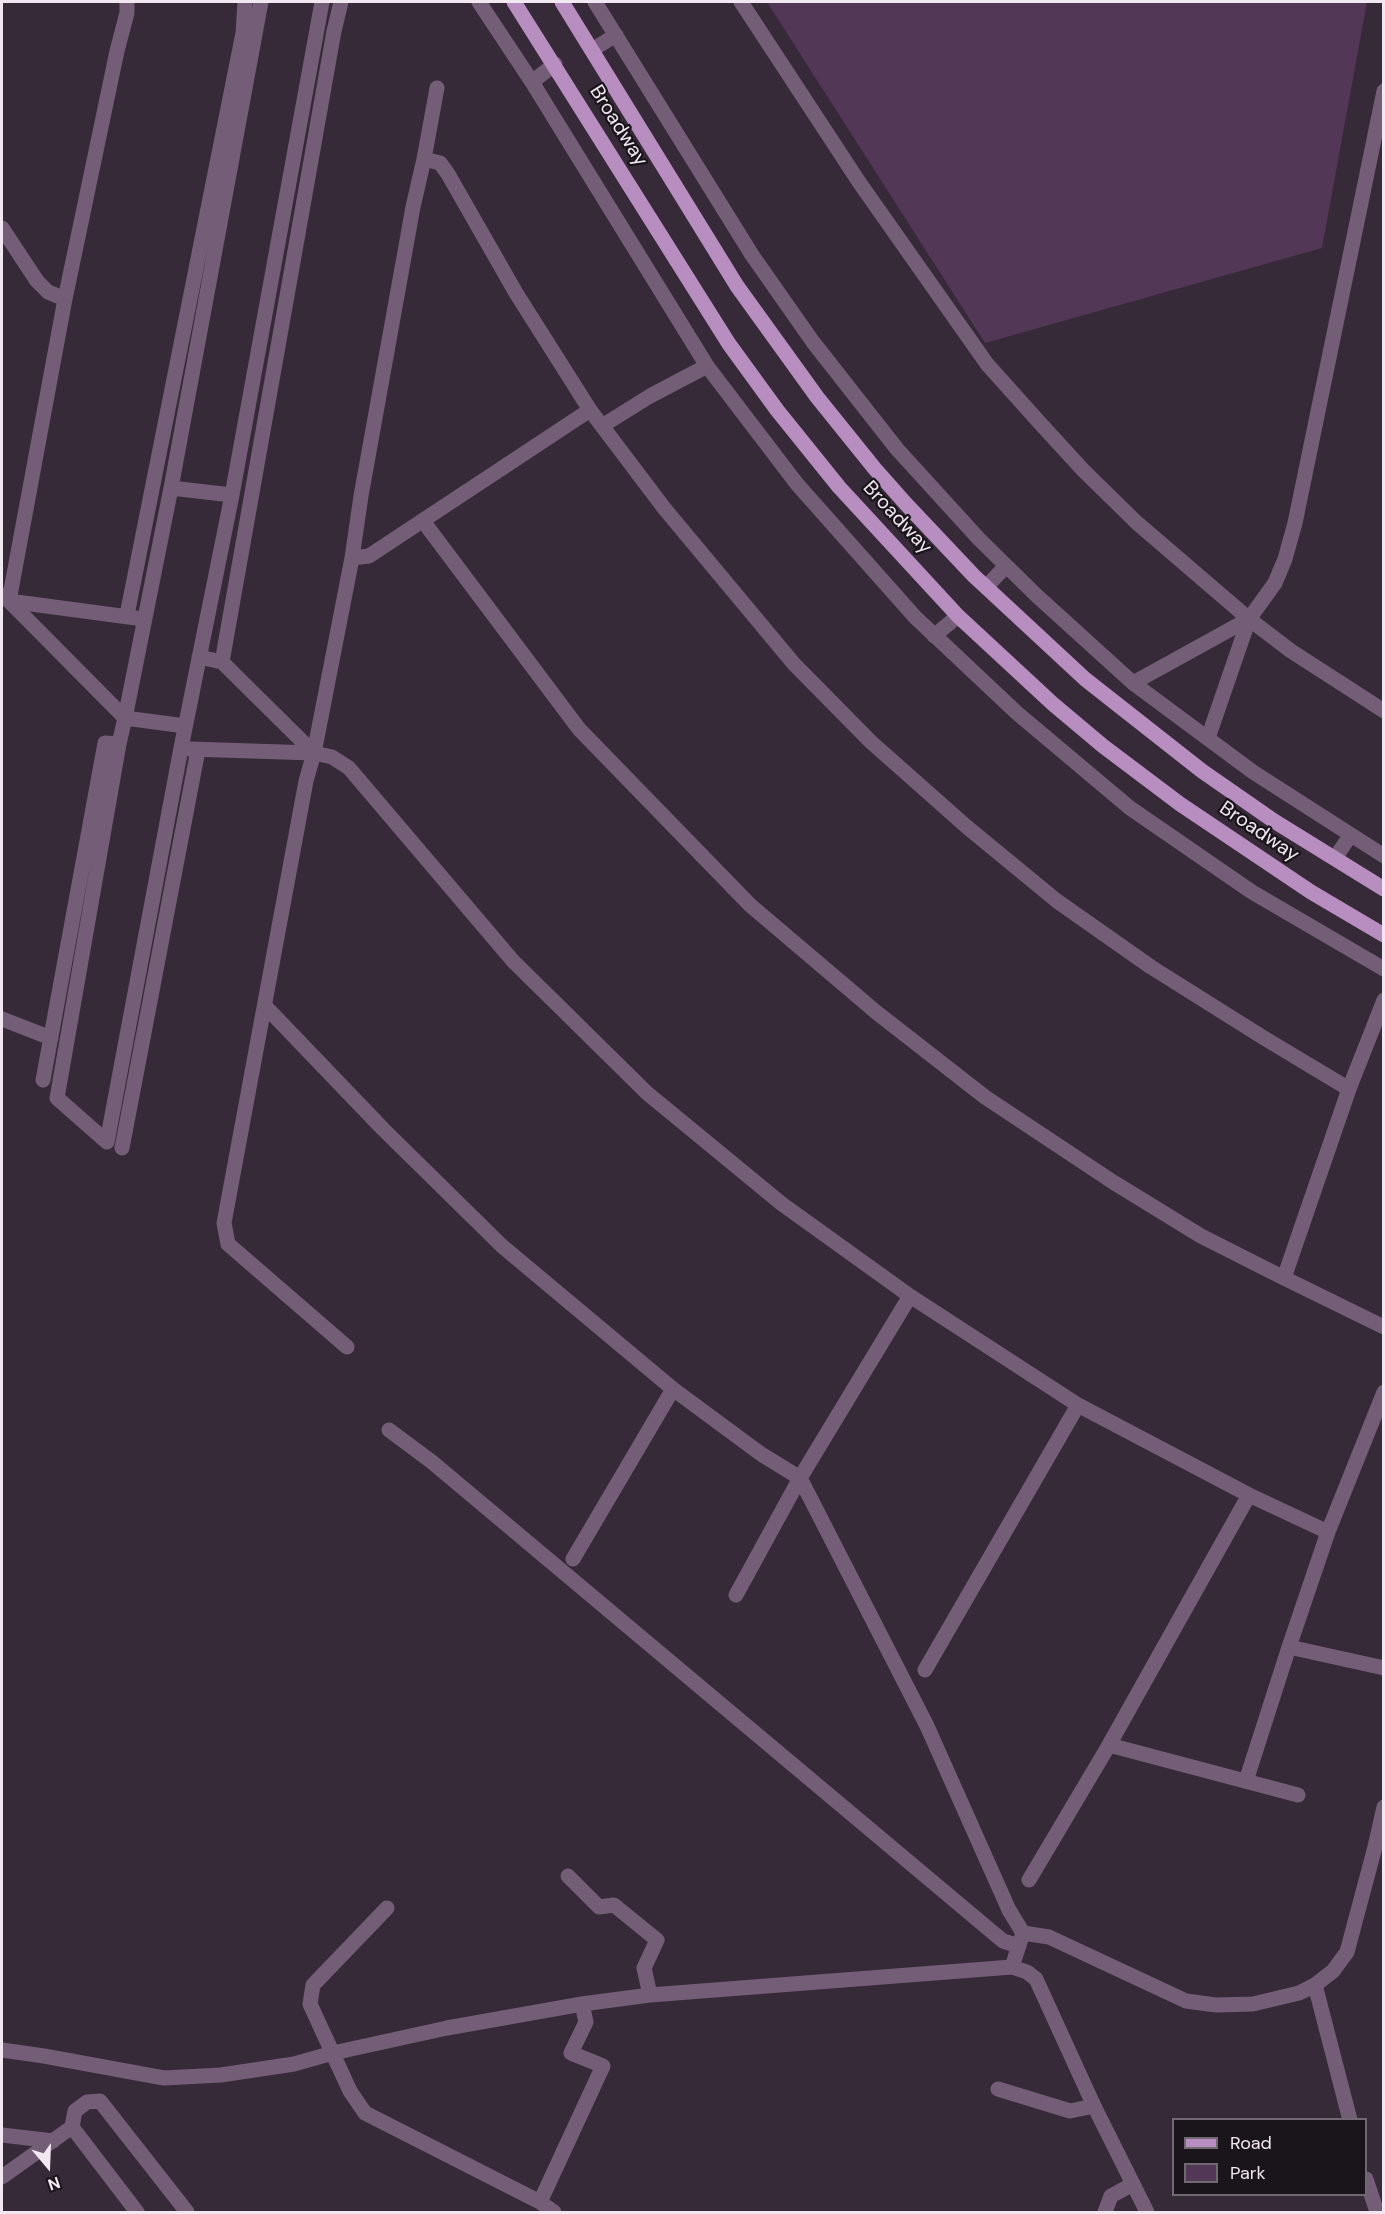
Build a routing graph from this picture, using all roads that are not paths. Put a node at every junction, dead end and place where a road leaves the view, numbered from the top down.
1 (127, 2) edge
2 (245, 2) edge
3 (261, 2) edge
4 (322, 2) edge
5 (341, 2) edge
6 (479, 2) edge
7 (514, 2) edge
8 (562, 2) edge
9 (595, 2) edge
10 (741, 2) edge
11 (616, 35) junction
12 (592, 50) junction
13 (555, 64) junction
14 (532, 82) junction
15 (437, 88) dead end
16 (1383, 91) edge
17 (1377, 155) edge
18 (424, 159) junction
19 (2, 228) edge
20 (65, 299) junction
21 (706, 366) junction
22 (590, 410) junction
23 (602, 426) junction
24 (171, 489) junction
25 (231, 495) junction
26 (423, 521) junction
27 (352, 558) junction
28 (1006, 566) junction
29 (986, 587) junction
30 (5, 598) edge
31 (127, 615) junction
32 (958, 616) junction
33 (1249, 619) junction
34 (145, 620) junction
35 (934, 636) junction
36 (199, 657) junction
37 (222, 662) junction
38 (1134, 683) junction
39 (1383, 711) edge
40 (125, 718) junction
41 (185, 726) junction
42 (1208, 738) junction
43 (120, 744) junction
44 (181, 748) junction
45 (198, 750) junction
46 (314, 753) junction
47 (1350, 836) junction
48 (1383, 856) edge
49 (1335, 858) junction
50 (1383, 889) edge
51 (1383, 935) edge
52 (1383, 969) edge
53 (1383, 1000) edge
54 (266, 1006) junction
55 (2, 1019) edge
56 (51, 1038) junction
57 (43, 1080) dead end
58 (1349, 1089) junction
59 (122, 1148) dead end
60 (1284, 1278) junction
61 (910, 1296) junction
62 (1383, 1327) edge
63 (346, 1347) dead end
64 (673, 1389) junction
65 (1383, 1392) edge
66 (1078, 1405) junction
67 (390, 1430) dead end
68 (800, 1478) junction
69 (1249, 1495) junction
70 (1328, 1532) junction
71 (573, 1559) dead end
72 (736, 1595) dead end
73 (1288, 1647) junction
74 (1383, 1668) edge
75 (925, 1671) dead end
76 (1109, 1745) junction
77 (1246, 1781) junction
78 (1298, 1795) dead end
79 (1383, 1807) edge
80 (568, 1876) dead end
81 (1029, 1880) dead end
82 (387, 1908) dead end
83 (1021, 1939) junction
84 (1012, 1967) junction
85 (1315, 1985) junction
86 (651, 1995) junction
87 (582, 2004) junction
88 (2, 2050) edge
89 (333, 2053) junction
90 (998, 2089) dead end
91 (1094, 2106) junction
92 (1349, 2118) edge
93 (72, 2127) junction
94 (2, 2135) edge
95 (53, 2141) junction
96 (2, 2177) edge
97 (1133, 2184) junction
98 (1367, 2184) edge
99 (540, 2202) junction
100 (137, 2212) edge
101 (187, 2212) edge
102 (555, 2212) edge
103 (1105, 2212) edge
104 (1147, 2212) edge
105 (1377, 2212) edge

1 - 20 street
2 - 31 street
3 - 24 street
4 - 25 street
5 - 37 street
6 - 14 street
7 - 13 main road, Broadway
8 - 12 main road, Broadway
9 - 11 street
10 - 33 street
11 - 12 street
11 - 28 street
12 - 29 main road, Broadway
13 - 14 street
13 - 32 main road, Broadway
14 - 21 street
15 - 18 street
16 - 17 street
17 - 33 street
18 - 22 street
18 - 27 street
19 - 20 street
20 - 30 street
21 - 23 street
21 - 35 street
22 - 23 street
22 - 26 street
23 - 58 street
24 - 25 street
24 - 34 street
25 - 36 street
26 - 27 street
26 - 60 street
27 - 46 street
28 - 29 street
28 - 38 street
29 - 49 main road, Broadway
30 - 31 street
30 - 40 street
31 - 34 street
32 - 35 street
32 - 51 main road, Broadway
33 - 38 street
33 - 39 street
33 - 42 street
34 - 40 street
35 - 52 street
36 - 37 street
36 - 41 street
37 - 46 street
38 - 42 street
40 - 41 street
40 - 43 street
41 - 44 street
42 - 47 street
43 - 44 street
43 - 56 street
44 - 45 street
45 - 46 street
45 - 59 street
46 - 54 street
46 - 61 street
47 - 48 street
47 - 49 street
49 - 50 main road, Broadway
53 - 58 street
54 - 63 street
54 - 64 street
55 - 56 street
56 - 57 street
58 - 60 street
60 - 62 street
61 - 66 street
61 - 68 street
64 - 68 street
64 - 71 street
65 - 70 street
66 - 69 street
66 - 75 street
67 - 83 street
68 - 72 street
68 - 83 street
69 - 70 street
69 - 76 street
70 - 73 street
73 - 74 street
73 - 77 street
76 - 77 street
76 - 81 street
77 - 78 street
79 - 85 street
80 - 86 street
82 - 89 street
83 - 84 street
83 - 85 street
84 - 86 street
84 - 91 street
85 - 92 street
86 - 87 street
87 - 89 street
87 - 99 street
88 - 89 street
89 - 99 street
90 - 91 street
91 - 97 street
93 - 95 street
93 - 100 street
93 - 101 street
94 - 95 street
95 - 96 street
97 - 103 street
97 - 104 street
98 - 105 street
99 - 102 street

